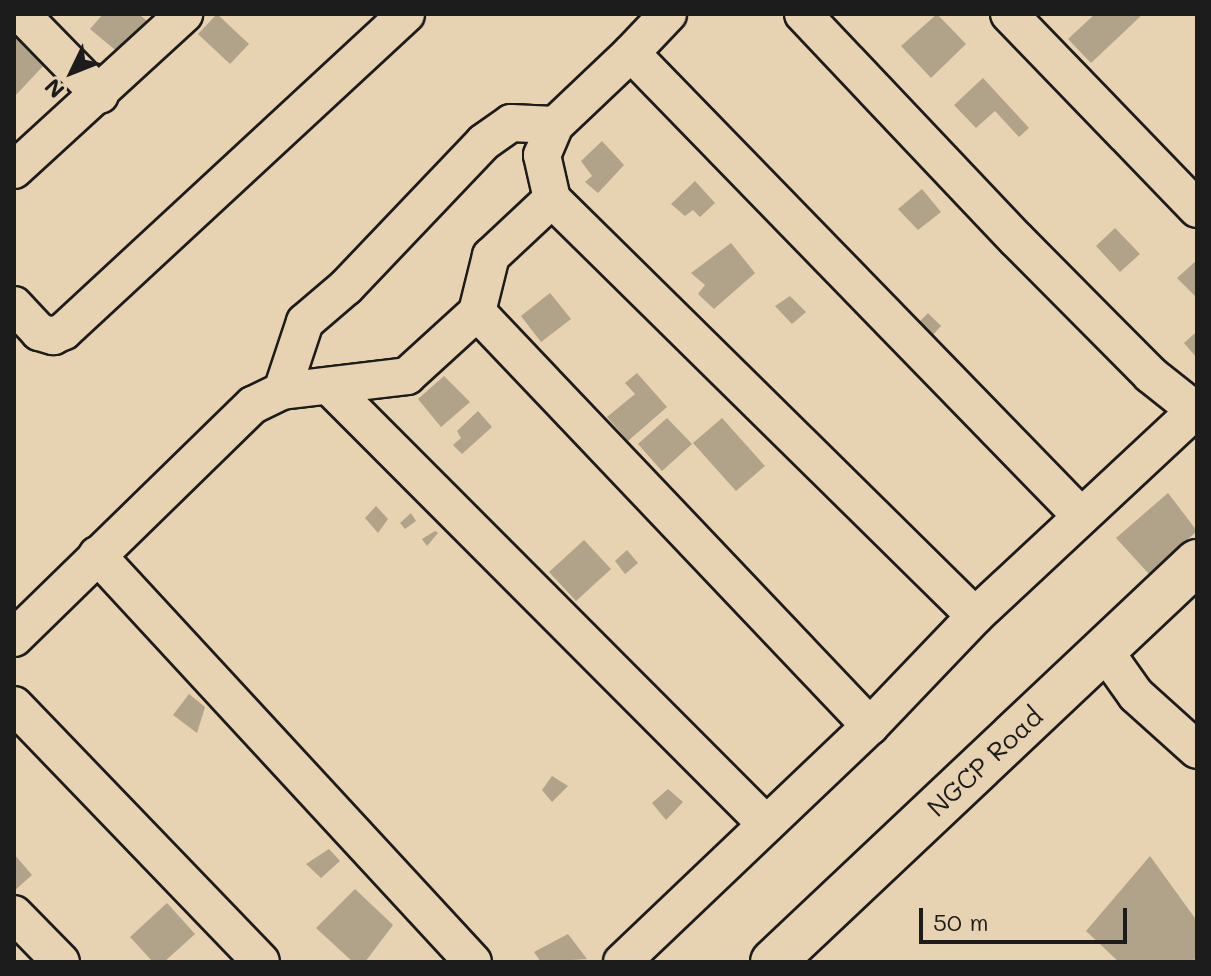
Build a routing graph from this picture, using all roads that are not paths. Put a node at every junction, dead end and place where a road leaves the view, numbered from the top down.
1 (21, 14) edge
2 (184, 14) edge
3 (406, 14) edge
4 (668, 14) edge
5 (803, 14) edge
6 (1009, 14) edge
7 (631, 53) junction
8 (100, 95) junction
9 (555, 125) junction
10 (14, 170) edge
11 (552, 199) junction
12 (1197, 209) edge
13 (14, 305) edge
14 (477, 312) junction
15 (407, 376) junction
16 (329, 386) junction
17 (282, 391) junction
18 (1196, 409) edge
19 (374, 432) junction
20 (1081, 516) junction
21 (97, 555) junction
22 (1197, 562) edge
23 (975, 616) junction
24 (14, 638) edge
25 (1104, 650) junction
26 (14, 705) edge
27 (870, 726) junction
28 (1197, 750) edge
29 (766, 824) junction
30 (14, 914) edge
31 (61, 962) edge
32 (261, 962) edge
33 (473, 962) edge
34 (622, 962) edge
35 (773, 962) edge

1 - 8 street
2 - 8 street
3 - 13 street
4 - 7 street
5 - 18 street
6 - 12 street
7 - 9 street
7 - 20 street
8 - 10 street
9 - 11 street
9 - 17 street
11 - 14 street
11 - 23 street
14 - 15 street
14 - 27 street
15 - 16 street
15 - 19 street
16 - 17 street
16 - 19 street
17 - 21 street
18 - 20 street
19 - 29 street
20 - 23 street
21 - 24 street
21 - 33 street
22 - 25 main road, NGCP Road
23 - 27 street
25 - 28 street
25 - 35 main road, NGCP Road
26 - 32 street
27 - 29 street
29 - 34 street
30 - 31 street

